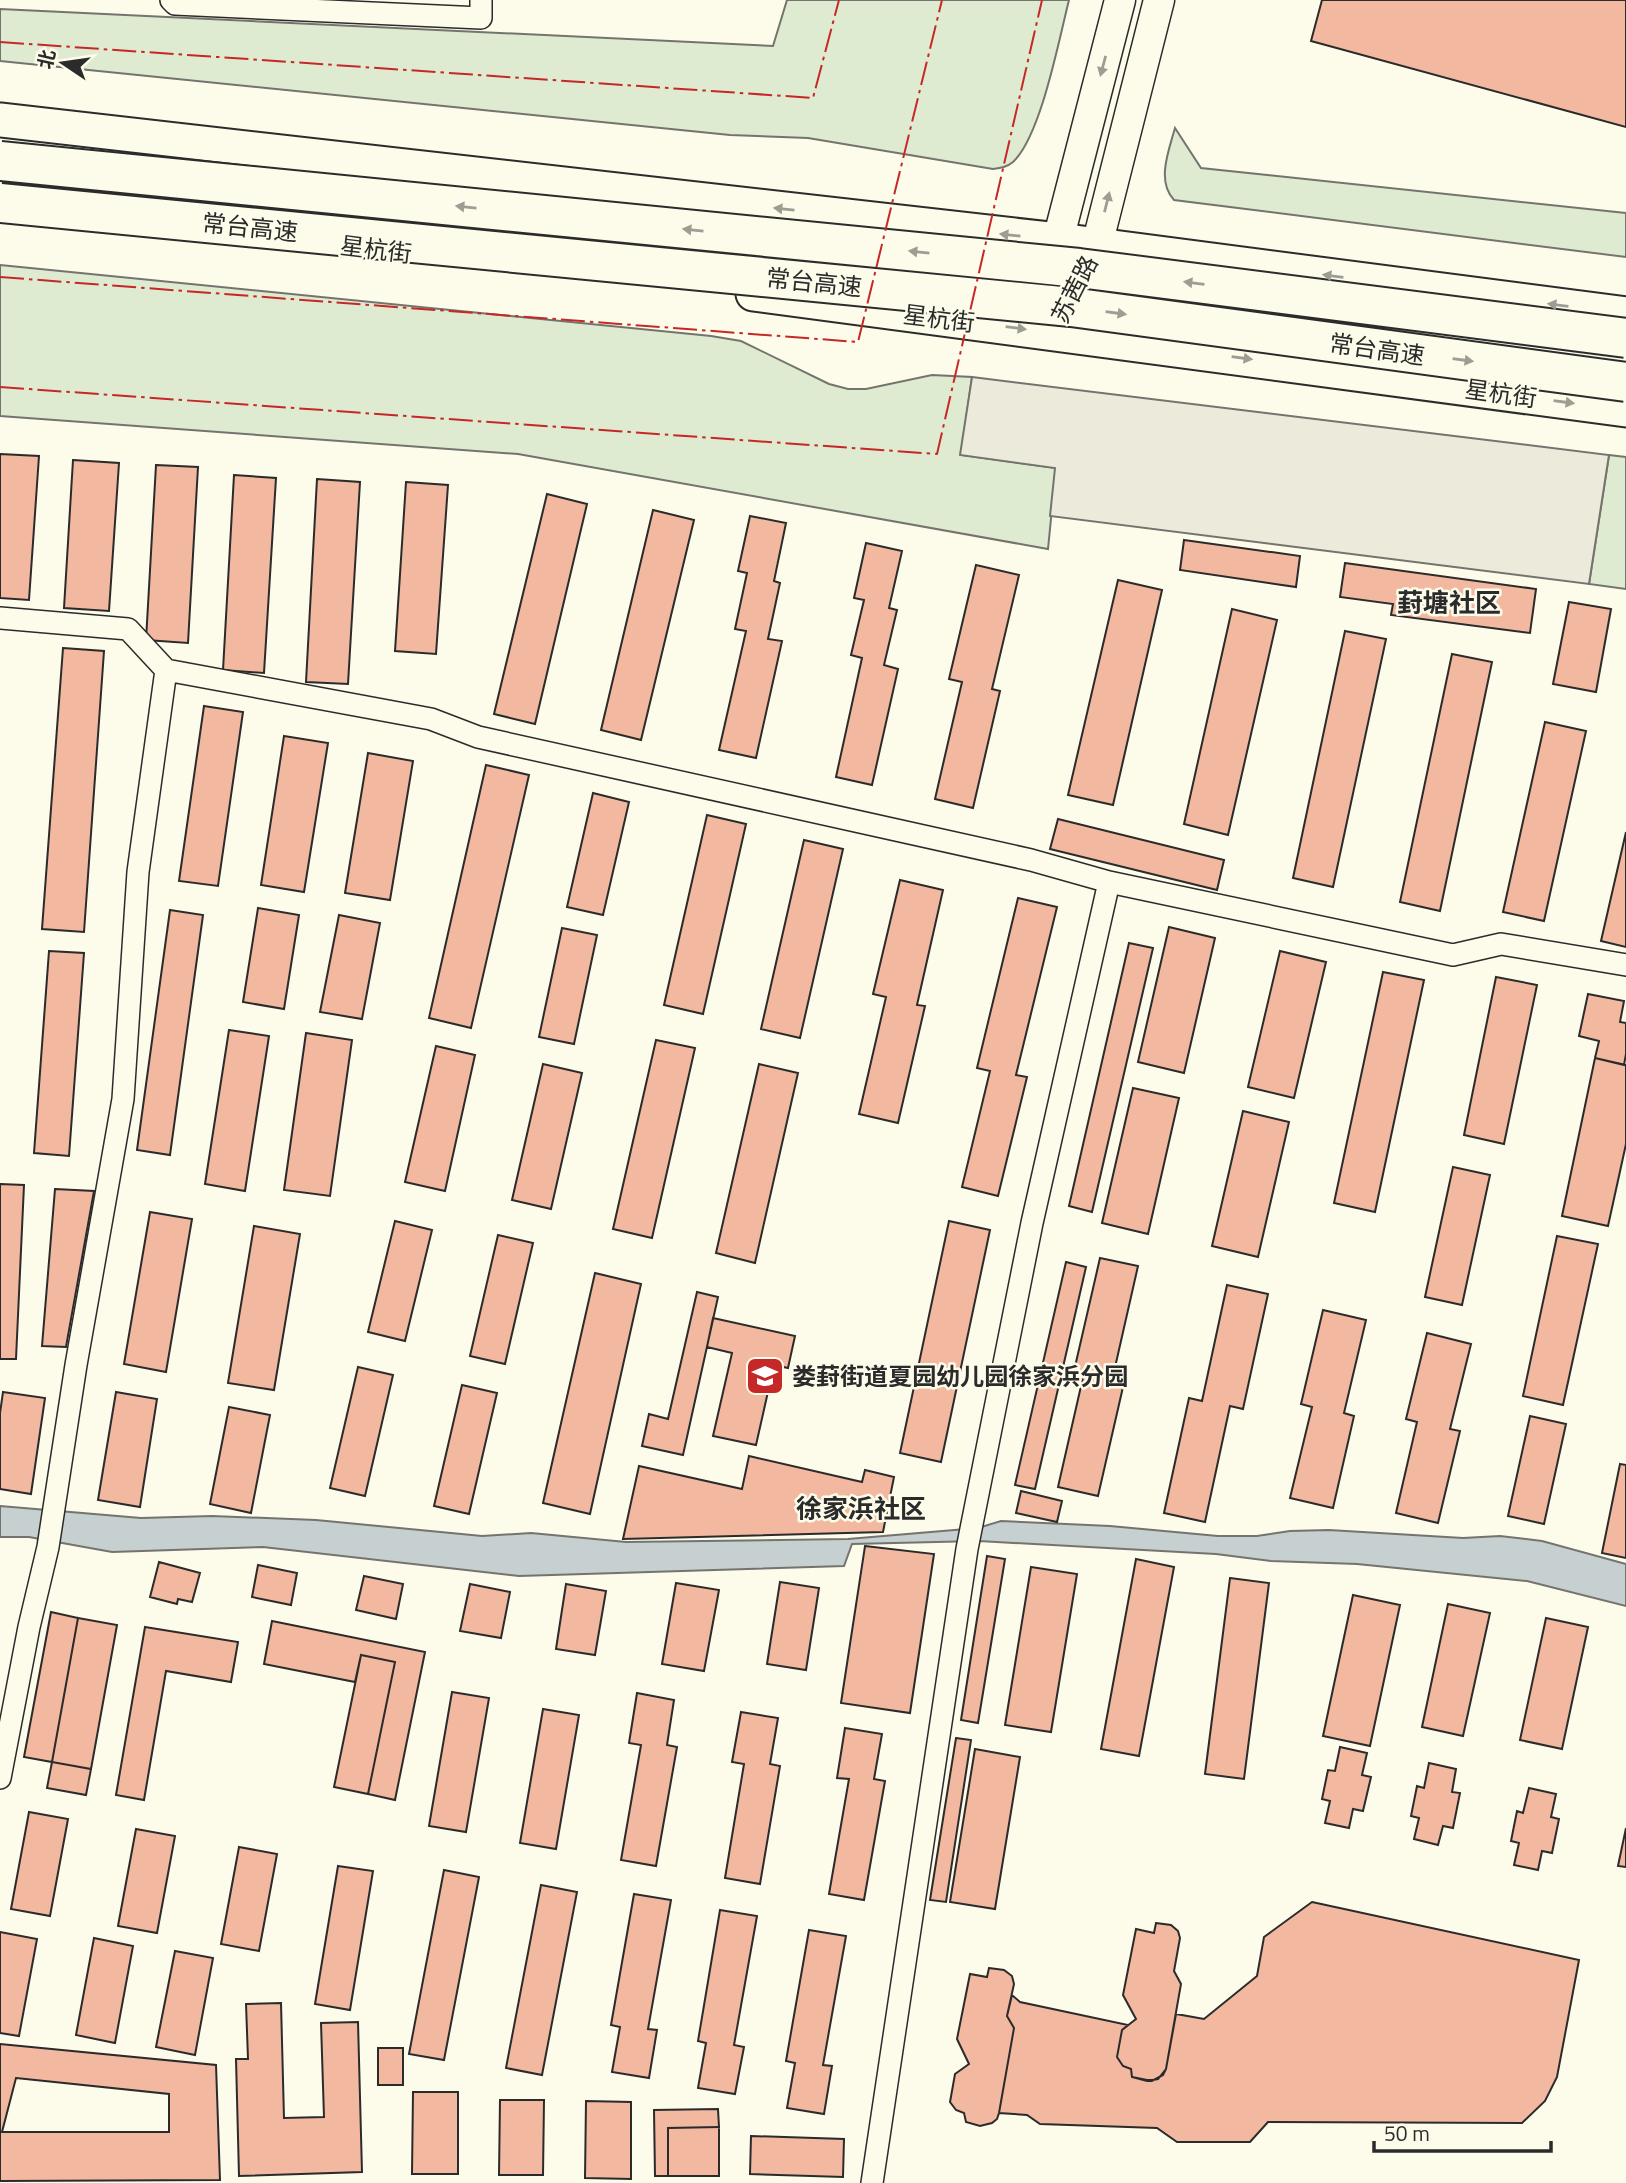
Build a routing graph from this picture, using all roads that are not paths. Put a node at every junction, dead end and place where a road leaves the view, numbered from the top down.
1 (171, 0) edge
2 (481, 0) edge
3 (1120, 0) edge
4 (1159, 0) edge
5 (0, 120) edge
6 (0, 161) edge
7 (0, 204) edge
8 (1058, 240) junction
9 (1097, 245) junction
10 (1626, 314) edge
11 (1053, 332) junction
12 (1626, 338) edge
13 (1621, 399) edge
14 (0, 618) edge
15 (166, 670) junction
16 (1109, 882) junction
17 (1626, 965) edge
18 (0, 1778) edge
19 (872, 2183) edge

1 - 2 street
3 -> 8 main road, 苏茜路
9 -> 4 main road, 苏茜路
8 -> 5 main road
12 -> 6 highway, 常台高速, bridge
7 -> 11 main road, 星杭街
7 -> 13 highway, 常台高速, bridge
8 - 9 main road
8 - 11 main road, 苏茜路
10 -> 9 main road
9 - 11 main road, 苏茜路
11 -> 13 main road, 星杭街
14 - 15 street
15 - 16 street
15 - 18 street
16 - 17 street
16 - 19 street

